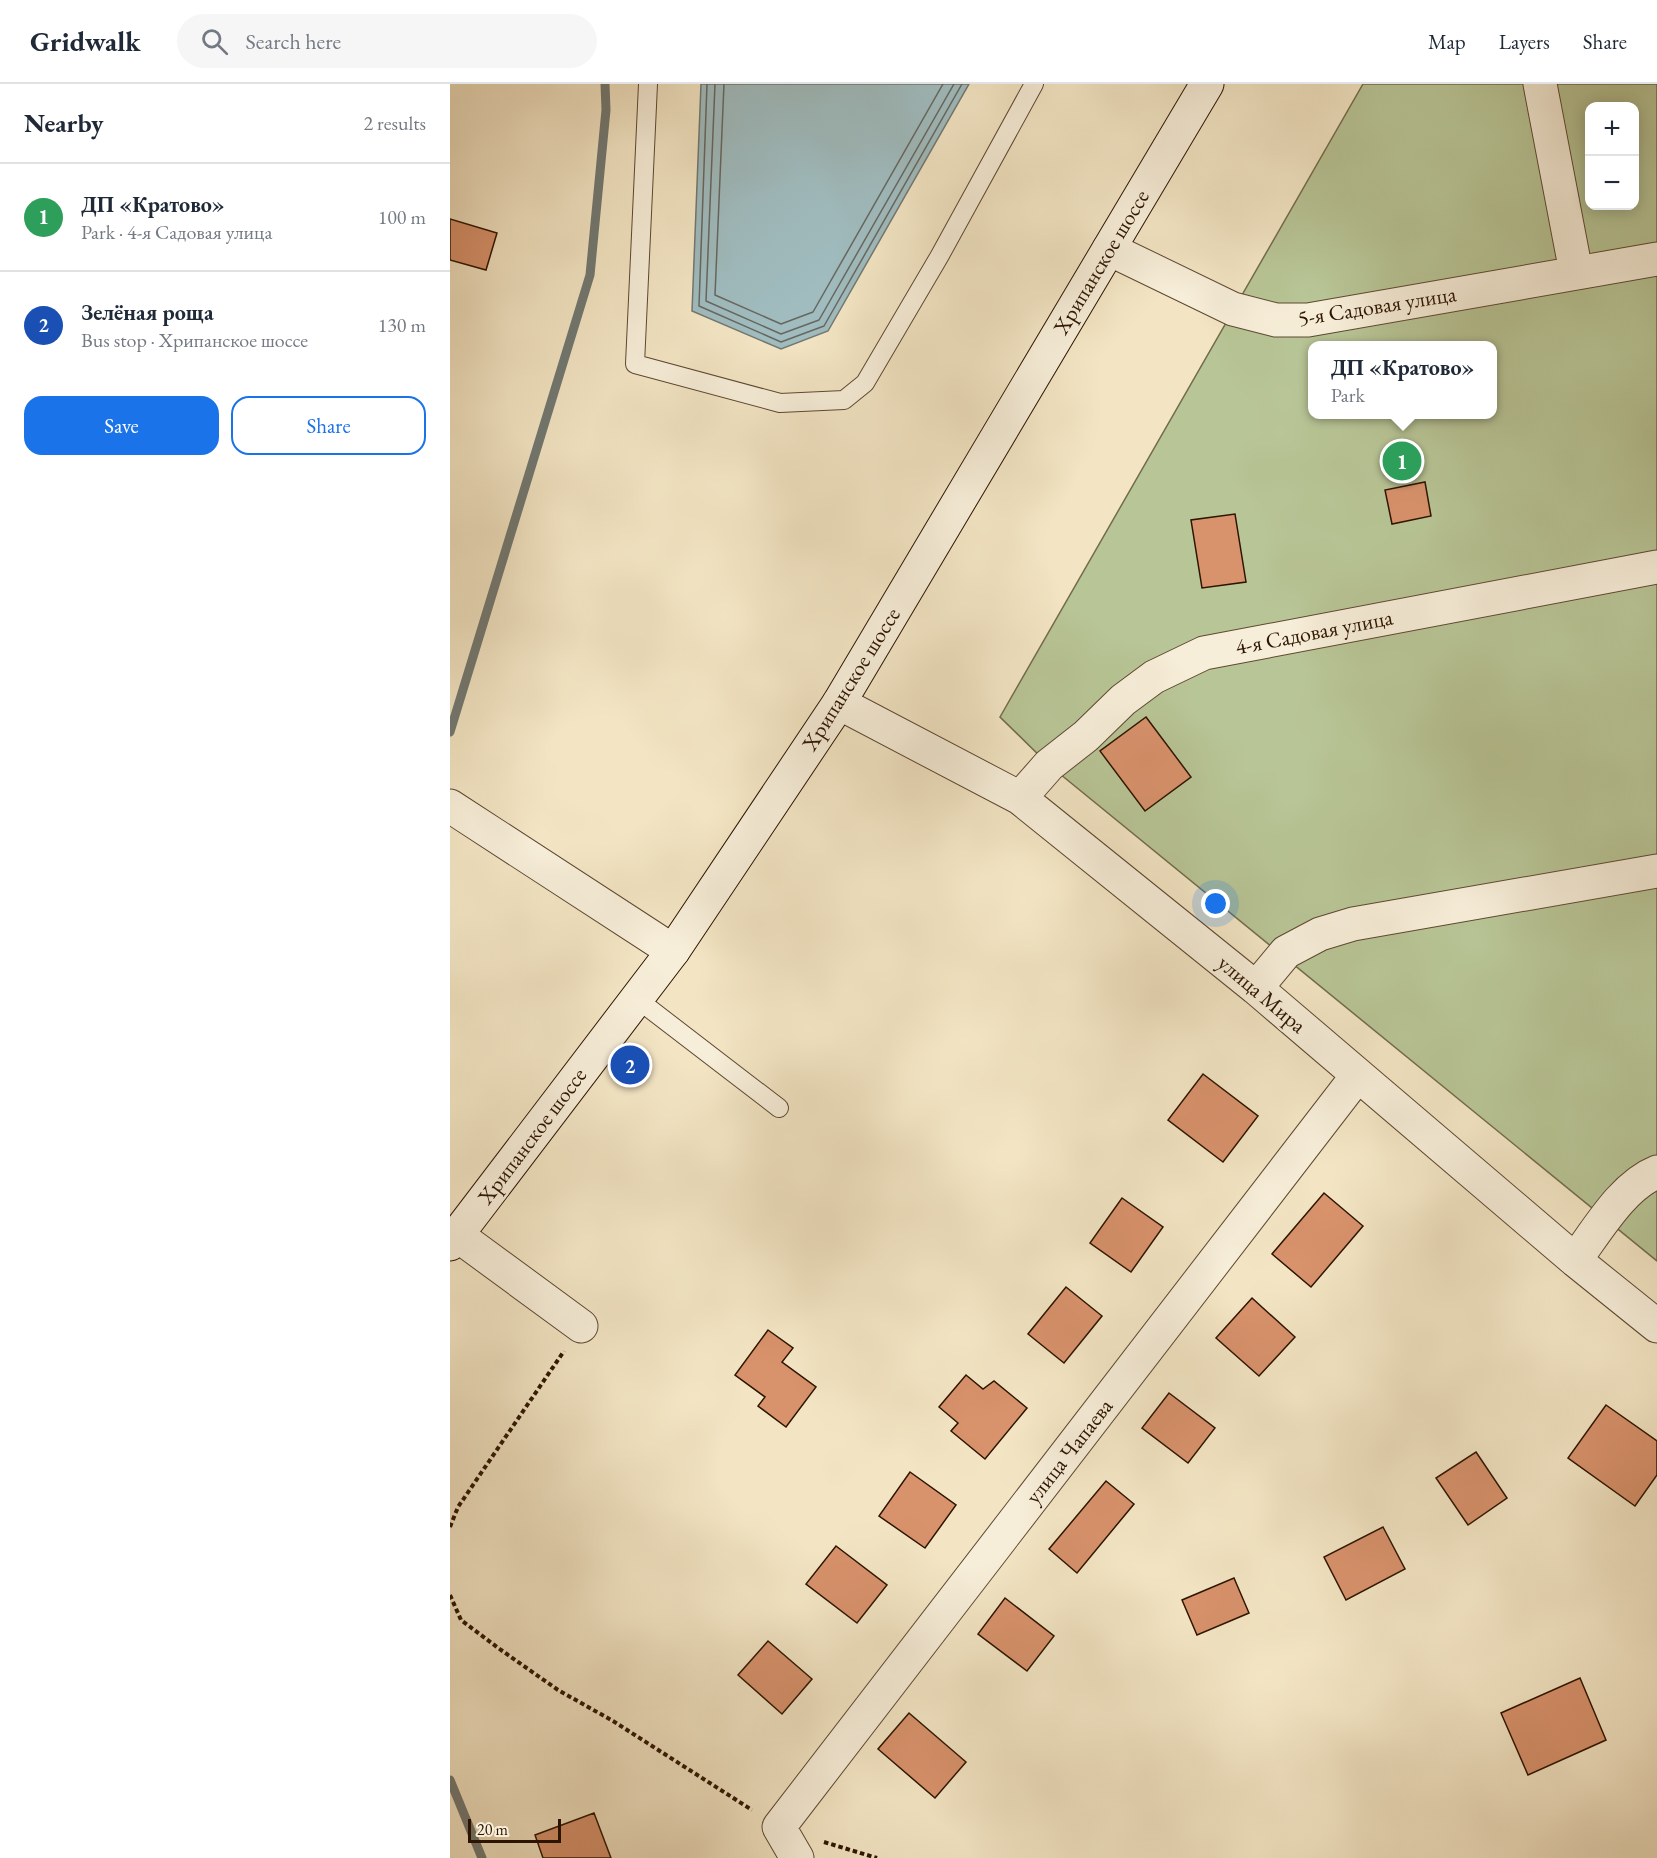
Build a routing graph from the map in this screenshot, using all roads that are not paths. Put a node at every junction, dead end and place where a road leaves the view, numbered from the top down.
1 (648, 84) edge
2 (1034, 84) edge
3 (1207, 84) edge
4 (1540, 84) edge
5 (1109, 249) junction
6 (1657, 259) edge
7 (1576, 272) junction
8 (1657, 567) edge
9 (839, 703) junction
10 (1020, 798) junction
11 (457, 811) edge
12 (1657, 871) edge
13 (673, 951) junction
14 (1256, 988) junction
15 (637, 999) junction
16 (1358, 1075) junction
17 (779, 1108) dead end
18 (1657, 1172) edge
19 (453, 1239) edge
20 (1575, 1260) junction
21 (581, 1326) road end
22 (1657, 1326) edge
23 (797, 1858) edge

1 - 2 lane
3 - 5 street, Хрипанское шоссе
4 - 7 street
5 - 7 street, 5-я Садовая улица
5 - 9 street, Хрипанское шоссе
6 - 7 street, 5-я Садовая улица
8 - 10 street, 4-я Садовая улица
9 - 10 street, улица Мира
9 - 13 street, Хрипанское шоссе
10 - 14 street, улица Мира
11 - 13 street
12 - 14 street
13 - 15 street, Хрипанское шоссе
14 - 16 street, улица Мира
15 - 17 lane
15 - 19 street, Хрипанское шоссе
16 - 20 street, улица Мира
16 - 23 street, улица Чапаева
18 - 20 street
19 - 21 street
20 - 22 street, улица Мира

